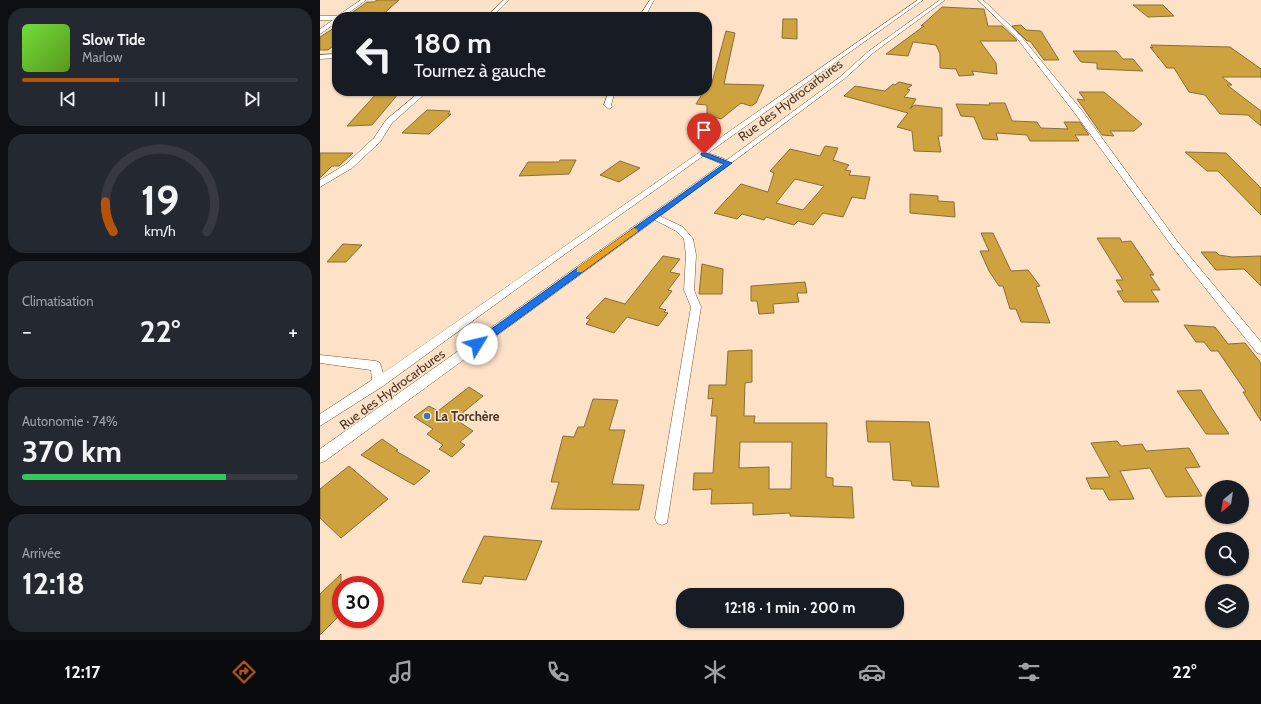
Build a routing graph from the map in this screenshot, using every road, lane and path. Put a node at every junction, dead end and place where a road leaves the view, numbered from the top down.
1 (364, 0) edge
2 (507, 0) edge
3 (652, 0) edge
4 (921, 0) edge
5 (939, 0) edge
6 (980, 0) edge
7 (347, 12) edge
8 (494, 12) edge
9 (645, 12) edge
10 (320, 18) edge
11 (332, 18) edge
12 (332, 23) edge
13 (320, 32) edge
14 (332, 56) edge
15 (320, 57) edge
16 (419, 96) edge
17 (610, 96) edge
18 (609, 107) dead end
19 (704, 154) junction
20 (728, 163) junction
21 (320, 184) edge
22 (653, 216) junction
23 (1261, 350) edge
24 (320, 359) edge
25 (379, 384) junction
26 (320, 421) edge
27 (320, 457) edge
28 (662, 518) dead end

1 - 7 street
2 - 8 street
3 - 9 street
4 - 19 street
5 - 20 street, Rue des Hydrocarbures
6 - 23 street
10 - 11 street
12 - 13 street
14 - 15 street
16 - 21 street
17 - 18 street
19 - 20 street
19 - 25 street
20 - 22 street, Rue des Hydrocarbures
22 - 27 street, Rue des Hydrocarbures
22 - 28 street
24 - 25 street
25 - 26 street

